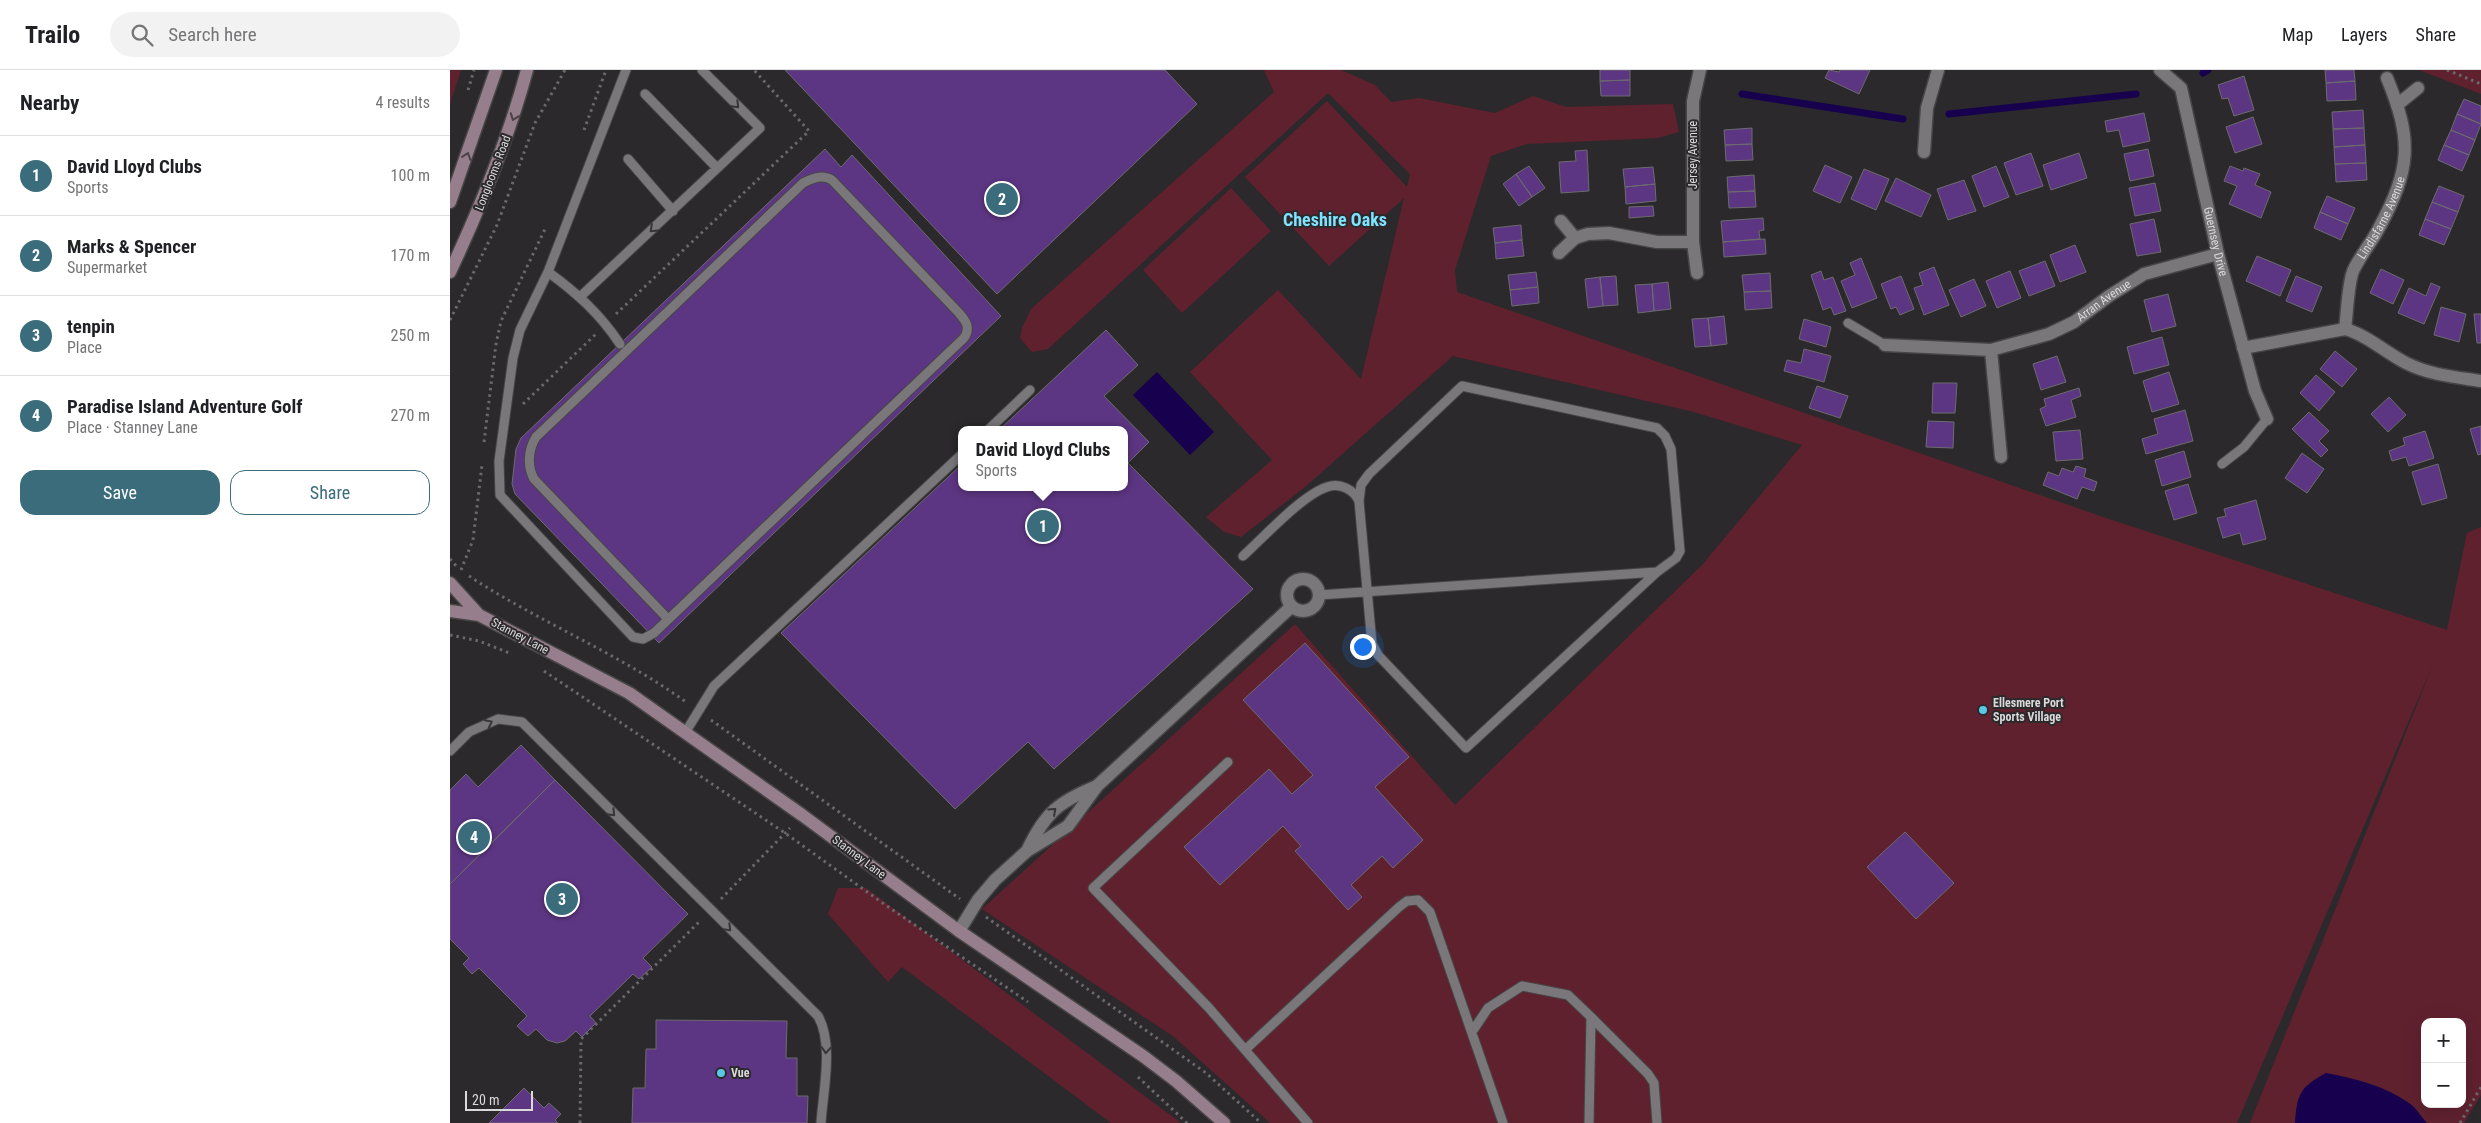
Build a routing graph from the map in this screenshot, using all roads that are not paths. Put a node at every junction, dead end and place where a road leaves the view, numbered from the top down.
1 (496, 70) edge
2 (527, 70) edge
3 (626, 70) edge
4 (702, 70) edge
5 (1700, 70) edge
6 (1938, 70) edge
7 (2160, 70) edge
8 (2387, 78) dead end
9 (2418, 88) dead end
10 (645, 94) dead end
11 (2397, 105) junction
12 (1924, 152) dead end
13 (628, 159) dead end
14 (717, 168) junction
15 (450, 202) edge
16 (673, 211) junction
17 (1561, 221) dead end
18 (1575, 238) junction
19 (1693, 242) junction
20 (1559, 253) dead end
21 (2218, 254) junction
22 (450, 272) edge
23 (548, 272) junction
24 (1697, 273) dead end
25 (581, 296) junction
26 (1848, 323) dead end
27 (2344, 329) junction
28 (620, 344) dead end
29 (1885, 345) joint
30 (2243, 348) junction
31 (1991, 350) junction
32 (2481, 381) edge
33 (1030, 390) dead end
34 (2267, 419) joint
35 (992, 426) edge
36 (2001, 457) dead end
37 (958, 458) edge
38 (2222, 464) dead end
39 (1359, 501) junction
40 (1243, 556) dead end
41 (1657, 572) junction
42 (450, 583) edge
43 (1366, 592) junction
44 (1319, 595) junction
45 (1291, 607) junction
46 (450, 611) edge
47 (479, 615) junction
48 (668, 619) junction
49 (685, 732) junction
50 (450, 751) edge
51 (1228, 762) dead end
52 (1097, 786) junction
53 (1027, 851) junction
54 (959, 931) junction
55 (1590, 1017) junction
56 (1472, 1032) junction
57 (1246, 1049) junction
58 (821, 1123) edge
59 (1224, 1123) edge
60 (1308, 1123) edge
61 (1503, 1123) edge
62 (1589, 1123) edge
63 (1657, 1123) edge

15 -> 1 main road
2 -> 22 main road, Longlooms Road
3 - 23 lane
4 -> 14 lane
5 - 19 street, Jersey Avenue
6 - 12 street
7 - 21 street, Guernsey Drive
8 - 11 street, Lindisfarne Avenue
9 - 11 street
10 - 14 lane
11 - 27 street, Lindisfarne Avenue
13 - 16 lane
14 - 16 lane
16 -> 25 lane
17 - 18 street
18 - 19 street
18 - 20 street
19 - 24 street, Jersey Avenue
21 - 30 street, Guernsey Drive
21 - 31 street, Arran Avenue
23 - 25 lane
23 - 48 lane
25 - 28 lane
26 - 29 lane
27 - 30 street
27 - 32 street
29 - 31 street, Arran Avenue
30 - 34 street, Guernsey Drive
31 - 36 street
33 - 35 lane
34 - 38 lane
37 - 49 lane
39 - 40 lane
39 - 41 lane
39 - 43 lane
41 - 43 lane
41 - 43 lane
42 - 47 main road, Stanney Lane
43 - 44 lane
44 - 45 street
44 - 45 street
45 - 52 street
46 - 47 main road, Stanney Lane
47 - 49 main road, Stanney Lane
48 - 48 lane
49 - 54 main road, Stanney Lane
50 -> 58 lane
51 - 57 lane
52 - 53 street
53 -> 52 street
53 - 54 street
54 - 59 main road, Stanney Lane
55 - 56 lane
55 - 62 lane
55 - 63 lane
56 - 57 lane
56 - 61 lane
57 - 60 lane

